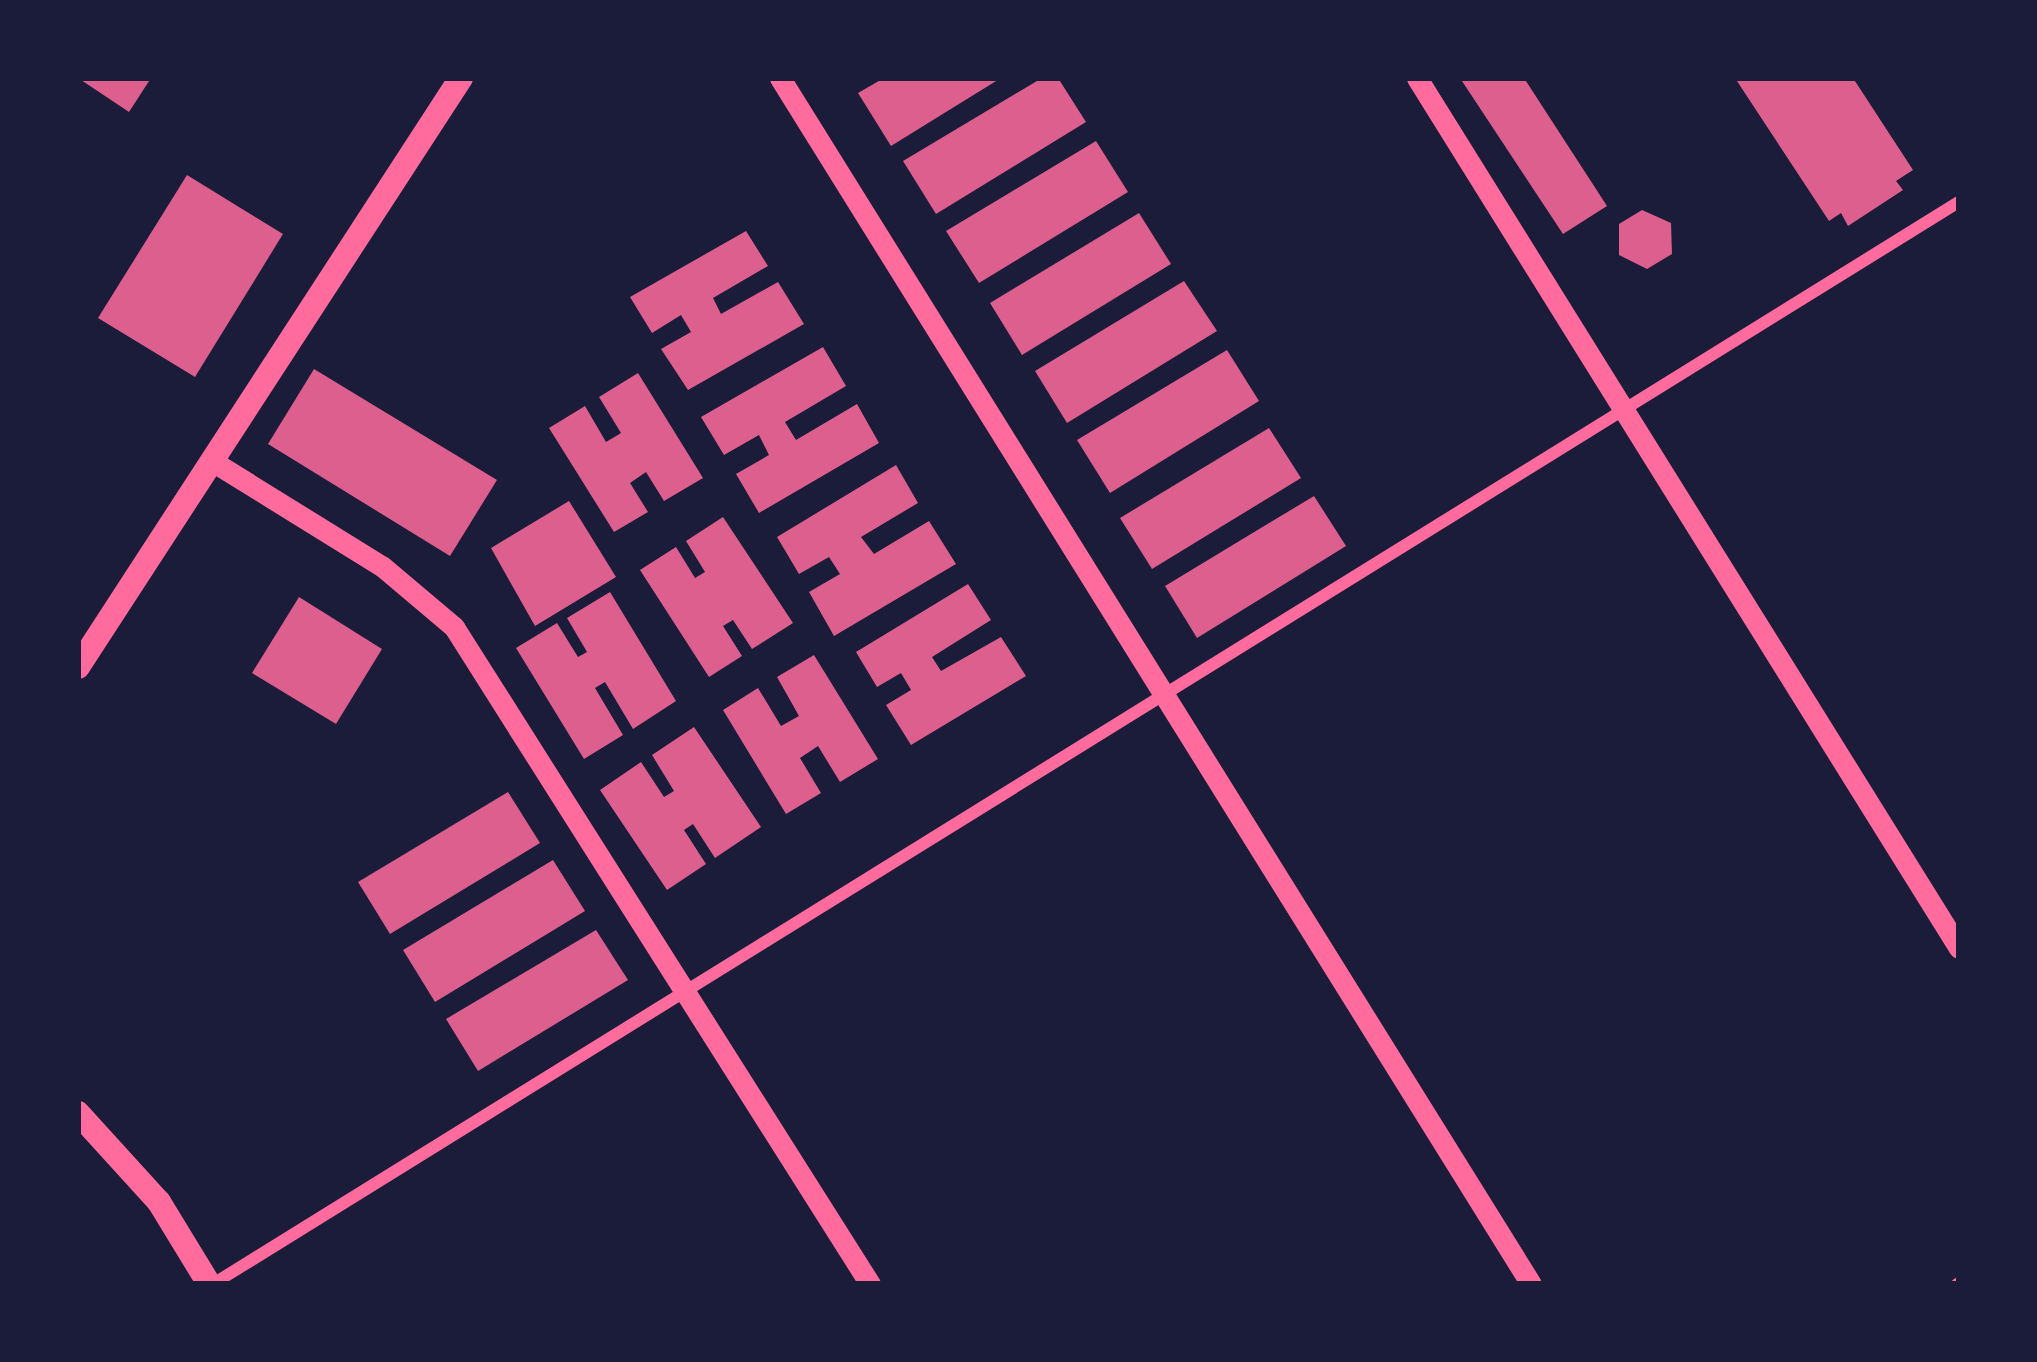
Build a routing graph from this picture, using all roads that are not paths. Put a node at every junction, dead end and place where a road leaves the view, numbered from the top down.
1 (461, 78) edge
2 (781, 78) edge
3 (1417, 78) edge
4 (1959, 202) edge
5 (1625, 411) junction
6 (212, 461) junction
7 (78, 667) edge
8 (1168, 694) junction
9 (1959, 948) edge
10 (686, 992) junction
11 (78, 1113) edge
12 (211, 1284) edge
13 (870, 1284) edge
14 (1532, 1284) edge

1 - 6 main road
2 - 8 street
3 - 5 street
4 - 5 street
5 - 8 street
5 - 9 street
6 - 7 main road
6 - 10 street
8 - 10 street
8 - 14 street
10 - 12 street
10 - 13 street
11 - 12 main road

